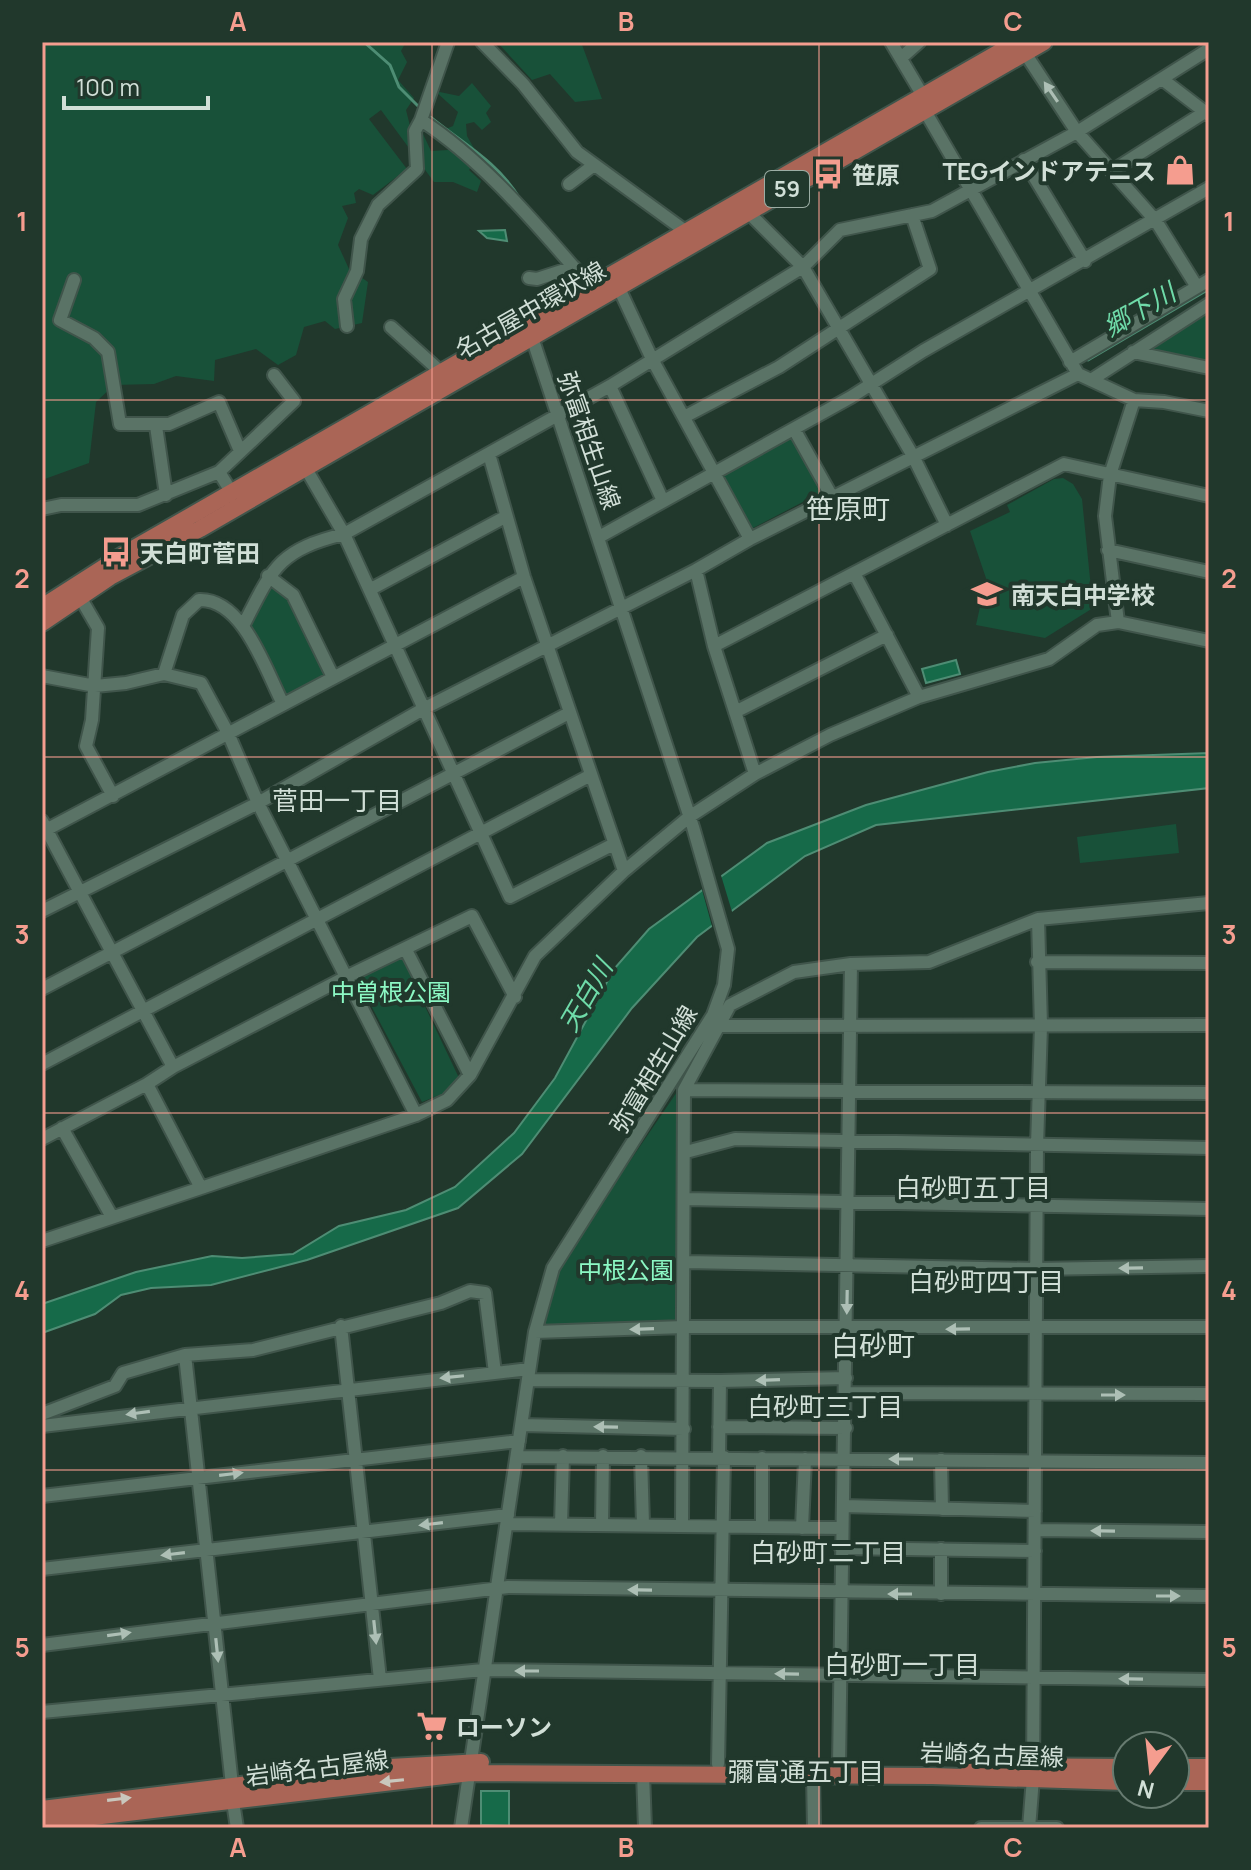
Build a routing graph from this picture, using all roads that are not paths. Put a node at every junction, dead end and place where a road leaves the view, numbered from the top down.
1 (448, 42) edge
2 (482, 42) edge
3 (891, 42) edge
4 (919, 42) edge
5 (1044, 42) edge
6 (1021, 48) edge
7 (1209, 49) edge
8 (901, 58) junction
9 (1162, 79) junction
10 (924, 104) junction
11 (1207, 114) edge
12 (421, 120) junction
13 (1077, 132) junction
14 (1024, 160) junction
15 (594, 165) junction
16 (1112, 171) junction
17 (569, 184) dead end
18 (1209, 188) edge
19 (972, 189) junction
20 (747, 211) junction
21 (912, 215) junction
22 (1156, 221) junction
23 (688, 233) junction
24 (1085, 261) junction
25 (574, 267) junction
26 (803, 267) junction
27 (529, 278) dead end
28 (74, 280) dead end
29 (1203, 284) edge
30 (618, 286) junction
31 (591, 287) junction
32 (1030, 291) junction
33 (1209, 304) edge
34 (347, 326) dead end
35 (391, 327) dead end
36 (838, 328) junction
37 (529, 330) junction
38 (1133, 352) junction
39 (652, 359) junction
40 (1070, 362) junction
41 (1209, 368) edge
42 (442, 373) junction
43 (1078, 374) junction
44 (274, 375) dead end
45 (1091, 380) junction
46 (872, 384) junction
47 (610, 386) junction
48 (1134, 400) junction
49 (1209, 411) edge
50 (558, 415) junction
51 (684, 417) junction
52 (156, 426) junction
53 (794, 429) junction
54 (240, 451) junction
55 (489, 454) junction
56 (913, 456) junction
57 (305, 467) junction
58 (219, 472) junction
59 (715, 475) junction
60 (1110, 475) junction
61 (232, 493) junction
62 (166, 495) junction
63 (1209, 496) edge
64 (832, 497) junction
65 (663, 501) junction
66 (42, 509) edge
67 (505, 517) junction
68 (947, 525) junction
69 (344, 534) junction
70 (599, 537) junction
71 (750, 539) junction
72 (1108, 550) junction
73 (696, 570) junction
74 (1209, 572) edge
75 (854, 573) junction
76 (268, 576) junction
77 (524, 577) junction
78 (371, 589) junction
79 (80, 597) junction
80 (42, 607) edge
81 (621, 608) junction
82 (1118, 622) junction
83 (42, 623) edge
84 (244, 624) junction
85 (887, 635) junction
86 (1209, 641) edge
87 (395, 643) junction
88 (550, 643) junction
89 (714, 646) junction
90 (164, 674) junction
91 (42, 676) edge
92 (333, 677) junction
93 (95, 686) junction
94 (919, 697) junction
95 (283, 704) junction
96 (425, 708) junction
97 (735, 712) junction
98 (569, 713) junction
99 (228, 733) junction
100 (455, 772) junction
101 (755, 774) junction
102 (591, 775) junction
103 (113, 796) junction
104 (258, 803) junction
105 (691, 822) junction
106 (43, 827) edge
107 (482, 832) junction
108 (614, 844) junction
109 (287, 859) junction
110 (624, 871) junction
111 (78, 892) junction
112 (1209, 903) edge
113 (42, 911) edge
114 (1038, 919) junction
115 (317, 921) junction
116 (406, 950) junction
117 (113, 952) junction
118 (1037, 962) junction
119 (1209, 963) edge
120 (851, 964) junction
121 (346, 977) junction
122 (42, 989) edge
123 (515, 997) junction
124 (144, 1011) junction
125 (1209, 1025) edge
126 (718, 1026) junction
127 (1041, 1026) junction
128 (850, 1028) junction
129 (42, 1064) edge
130 (173, 1067) junction
131 (470, 1075) junction
132 (147, 1084) junction
133 (684, 1090) junction
134 (849, 1093) junction
135 (1040, 1093) junction
136 (1209, 1093) edge
137 (416, 1115) junction
138 (62, 1128) junction
139 (42, 1139) edge
140 (849, 1142) junction
141 (1037, 1145) junction
142 (1209, 1148) edge
143 (686, 1152) junction
144 (201, 1188) junction
145 (686, 1199) junction
146 (848, 1200) junction
147 (1036, 1203) junction
148 (1209, 1209) edge
149 (112, 1217) junction
150 (42, 1241) edge
151 (686, 1262) junction
152 (1209, 1266) edge
153 (847, 1267) junction
154 (1036, 1269) junction
155 (341, 1326) junction
156 (684, 1327) junction
157 (1209, 1327) edge
158 (1036, 1328) junction
159 (847, 1330) junction
160 (535, 1332) junction
161 (185, 1355) junction
162 (495, 1373) junction
163 (529, 1375) junction
164 (846, 1378) junction
165 (684, 1380) junction
166 (720, 1381) junction
167 (348, 1388) junction
168 (846, 1393) junction
169 (1209, 1394) edge
170 (1035, 1395) junction
171 (188, 1406) junction
172 (42, 1414) edge
173 (522, 1425) junction
174 (42, 1426) edge
175 (719, 1427) junction
176 (846, 1428) junction
177 (684, 1429) junction
178 (519, 1441) junction
179 (563, 1456) junction
180 (603, 1456) junction
181 (641, 1456) junction
182 (683, 1456) junction
183 (517, 1457) junction
184 (722, 1457) junction
185 (762, 1458) junction
186 (805, 1459) junction
187 (846, 1459) junction
188 (355, 1460) junction
189 (941, 1460) junction
190 (1035, 1460) junction
191 (1209, 1463) edge
192 (197, 1478) junction
193 (42, 1496) edge
194 (843, 1506) junction
195 (942, 1509) junction
196 (1035, 1511) junction
197 (508, 1520) junction
198 (561, 1524) junction
199 (602, 1524) junction
200 (643, 1524) junction
201 (682, 1524) junction
202 (722, 1525) junction
203 (762, 1527) junction
204 (802, 1528) junction
205 (842, 1528) junction
206 (1035, 1530) junction
207 (1209, 1532) edge
208 (363, 1533) junction
209 (841, 1548) junction
210 (941, 1549) junction
211 (205, 1550) junction
212 (1035, 1551) junction
213 (42, 1569) edge
214 (497, 1588) junction
215 (721, 1592) junction
216 (841, 1593) junction
217 (941, 1594) junction
218 (1034, 1595) junction
219 (1209, 1596) edge
220 (372, 1605) junction
221 (214, 1621) junction
222 (42, 1645) edge
223 (483, 1670) junction
224 (722, 1672) junction
225 (840, 1675) junction
226 (1034, 1678) junction
227 (380, 1679) junction
228 (1209, 1680) edge
229 (223, 1696) junction
230 (42, 1712) edge
231 (718, 1764) junction
232 (839, 1765) junction
233 (471, 1767) junction
234 (1111, 1768) edge
235 (1033, 1771) junction
236 (643, 1773) junction
237 (813, 1774) junction
238 (1111, 1780) edge
239 (233, 1793) junction
240 (42, 1809) edge
241 (42, 1823) edge
242 (1029, 1827) edge
243 (237, 1828) edge
244 (461, 1828) edge
245 (645, 1828) edge
246 (814, 1828) edge
247 (981, 1828) edge
248 (1057, 1828) edge

1 - 12 street
2 - 15 street
3 - 8 street
4 - 8 street
5 - 6 main road, 名古屋中環状線 / 59
6 - 10 main road, 名古屋中環状線 / 59
13 -> 6 street
7 - 9 street
8 - 10 street
9 - 11 street
9 - 13 street
10 - 19 street
10 - 20 main road, 名古屋中環状線 / 59
10 - 23 main road, 名古屋中環状線 / 59
11 - 16 street
12 - 25 street
12 - 34 street
13 - 14 street
13 - 16 street
14 - 19 street
14 - 24 street
15 - 17 street
15 - 23 street
16 - 22 street
18 - 22 street
19 - 21 street
19 - 32 street
20 - 26 street
20 - 30 main road, 名古屋中環状線 / 59
21 - 26 street
21 - 36 street
22 - 24 street
22 - 29 street
23 - 31 main road, 名古屋中環状線 / 59
24 - 32 street
25 - 27 street
25 - 31 street
26 - 36 street
26 - 39 street
28 - 52 street
29 - 40 street
30 - 37 main road, 名古屋中環状線 / 59
30 - 39 street
31 - 37 main road, 名古屋中環状線 / 59
32 - 40 street
32 - 46 street
33 - 38 street
35 - 42 street
36 - 46 street
36 - 51 street
37 - 42 main road, 名古屋中環状線 / 59
37 - 50 street, 弥富相生山線
37 - 57 main road, 名古屋中環状線 / 59
38 - 41 street
38 - 45 street
39 - 47 street
39 - 51 street
40 - 43 street
42 - 61 main road, 名古屋中環状線 / 59
43 - 45 street
43 - 56 street
44 - 54 street
45 - 48 street
46 - 53 street
46 - 56 street
47 - 50 street
47 - 65 street
48 - 49 street
48 - 60 street
50 - 55 street
50 - 70 street, 弥富相生山線
51 - 59 street
52 - 54 street
52 - 62 street
53 - 59 street
53 - 64 street
54 - 58 street
55 - 67 street
55 - 69 street
56 - 64 street
56 - 68 street
57 - 69 street
57 - 79 main road, 名古屋中環状線 / 59
58 - 61 street
58 - 62 street
59 - 65 street
59 - 71 street
60 - 63 street
60 - 68 street
60 - 72 street
61 - 80 main road, 名古屋中環状線 / 59
62 - 66 street
64 - 71 street
65 - 70 street
67 - 77 street
67 - 78 street
68 - 75 street
69 - 76 street
69 - 78 street
70 - 81 street, 弥富相生山線
71 - 73 street
72 - 74 street
72 - 82 street
73 - 81 street
73 - 89 street
75 - 85 street
75 - 89 street
76 - 84 street
76 - 92 street
77 - 87 street
77 - 88 street
78 - 87 street
79 - 83 main road, 名古屋中環状線 / 59
79 - 93 street
81 - 88 street
81 - 105 street, 弥富相生山線
82 - 86 street
82 - 94 street
84 - 90 street
84 - 95 street
85 - 94 street
85 - 97 street
87 - 92 street
87 - 96 street
88 - 96 street
88 - 98 street
89 - 97 street
90 - 93 street
90 - 99 street
91 - 93 street
92 - 95 street
93 - 103 street
94 - 101 street
95 - 99 street
96 - 100 street
96 - 104 street
97 - 101 street
98 - 100 street
98 - 102 street
99 - 103 street
99 - 104 street
100 - 107 street
100 - 109 street
101 - 105 street
102 - 107 street
102 - 108 street
103 - 106 street
104 - 109 street
104 - 111 street
105 - 110 street
105 - 160 street, 弥富相生山線
106 - 111 street
107 - 108 street
107 - 115 street
108 - 110 street
109 - 115 street
109 - 117 street
110 - 123 street
111 - 113 street
111 - 117 street
112 - 114 street
114 - 118 street
114 - 120 street
115 - 121 street
115 - 124 street
116 - 121 street
116 - 123 street
116 - 131 street
117 - 122 street
117 - 124 street
118 - 119 street
118 - 127 street
120 - 126 street
120 - 128 street
121 - 130 street
121 - 137 street
123 - 131 street
124 - 129 street
124 - 130 street
125 - 127 street
126 - 128 street
126 - 133 street
127 - 128 street
127 - 135 street
128 - 134 street
130 - 132 street
131 - 137 street
132 - 138 street
132 - 144 street
133 - 134 street
133 - 143 street
134 - 135 street
134 - 140 street
135 - 136 street
135 - 141 street
137 - 144 street
138 - 139 street
138 - 149 street
140 - 141 street
140 - 143 street
140 - 146 street
141 - 142 street
141 - 147 street
143 - 145 street
144 - 149 street
145 - 146 street
145 - 151 street
146 - 147 street
146 - 153 street
147 - 148 street
147 - 154 street
149 - 150 street
151 - 153 street
151 - 156 street
152 -> 154 street
153 - 154 street
153 -> 159 street
154 - 158 street
155 - 161 street
155 - 162 street
155 - 167 street
156 - 159 street
156 -> 160 street
156 - 165 street
157 - 158 street
158 -> 159 street
158 - 170 street
159 - 164 street
160 - 163 street, 弥富相生山線
161 - 171 street
161 - 172 street
162 - 163 street
162 -> 167 street
163 - 165 street
163 - 173 street, 弥富相生山線
164 -> 166 street
164 - 168 street
165 - 166 street
165 - 177 street
166 - 175 street
167 - 171 street
167 - 188 street
168 - 170 street
168 - 176 street
170 -> 169 street
170 - 190 street
171 -> 174 street
171 - 192 street
177 -> 173 street
173 - 178 street, 弥富相生山線
175 - 176 street
175 - 184 street
176 - 187 street
177 - 182 street
178 - 183 street, 弥富相生山線
178 - 188 street
179 - 180 street
179 - 183 street
179 - 198 street
180 - 181 street
180 - 199 street
181 - 182 street
181 - 200 street
182 - 184 street
182 - 201 street
183 - 197 street, 弥富相生山線
184 - 185 street
184 - 202 street
185 - 186 street
185 - 203 street
186 - 187 street
186 - 204 street
189 -> 187 street
187 - 194 street
192 -> 188 street
188 - 208 street
189 - 190 street
189 - 195 street
190 - 191 street
190 - 196 street
192 - 193 street
192 - 211 street
194 - 195 street
194 - 205 street
195 - 196 street
196 - 206 street
197 - 198 street
197 -> 208 street
197 - 214 street, 弥富相生山線
198 - 199 street
199 - 200 street
200 - 201 street
201 - 202 street
202 - 203 street
202 - 215 street
203 - 204 street
204 - 205 street
205 - 209 street
207 -> 206 street
206 - 212 street
208 - 211 street
208 - 220 street
209 - 210 street
209 - 216 street
210 - 212 street
210 - 217 street
211 -> 213 street
211 - 221 street
212 - 218 street
215 -> 214 street
214 - 220 street
214 - 223 street, 弥富相生山線
215 - 216 street
215 - 224 street
217 -> 216 street
216 - 225 street
217 - 218 street
218 -> 219 street
218 - 226 street
220 - 221 street
220 -> 227 street
222 -> 221 street
221 -> 229 street
224 -> 223 street
223 - 227 street
223 - 233 street, 弥富相生山線
225 -> 224 street
224 - 231 street
225 - 226 street
225 - 232 street
228 -> 226 street
226 - 235 street
227 - 229 street
229 - 230 street
229 - 239 street
231 - 232 main road, 岩崎名古屋線
231 - 233 main road, 岩崎名古屋線
232 - 235 main road, 岩崎名古屋線
233 - 236 main road, 岩崎名古屋線
233 - 239 main road, 岩崎名古屋線
233 - 244 street, 弥富相生山線
234 - 235 main road, 岩崎名古屋線
235 - 237 main road, 岩崎名古屋線
235 - 238 main road, 岩崎名古屋線
235 - 242 street
236 - 237 main road, 岩崎名古屋線
236 - 245 street
237 - 246 street
240 -> 239 main road, 岩崎名古屋線
239 - 241 main road, 岩崎名古屋線
239 - 243 street
242 - 247 street
242 - 248 street

